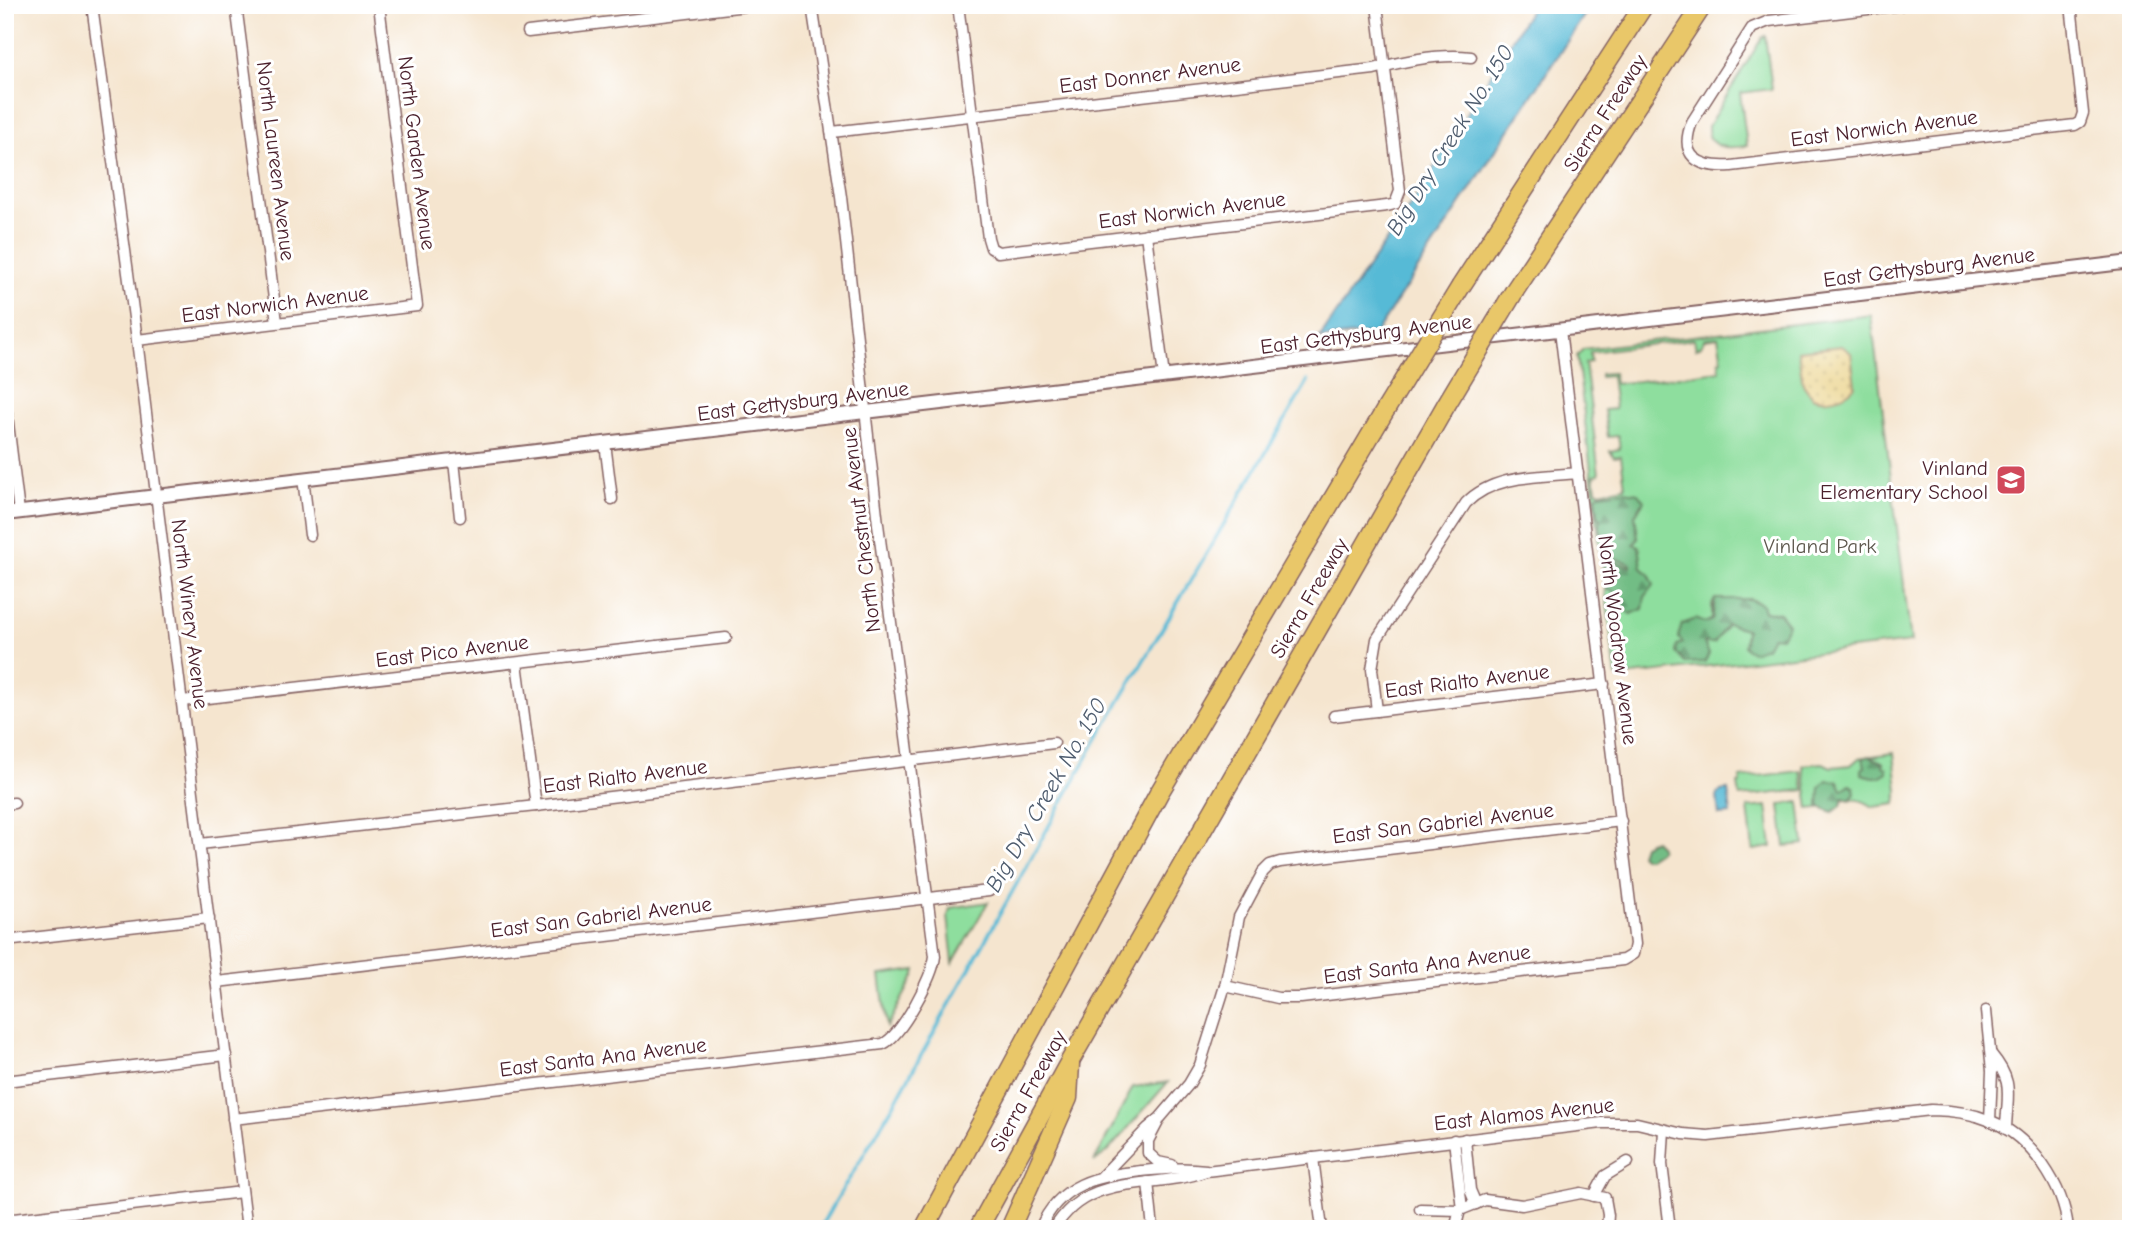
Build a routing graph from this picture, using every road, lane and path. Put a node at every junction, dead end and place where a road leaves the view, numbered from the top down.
1 (92, 5) edge
2 (236, 5) edge
3 (379, 5) edge
4 (754, 5) edge
5 (812, 5) edge
6 (958, 5) edge
7 (1377, 5) edge
8 (1644, 5) edge
9 (1703, 5) edge
10 (1901, 5) edge
11 (2071, 5) edge
12 (528, 32) dead end
13 (1471, 57) dead end
14 (1384, 66) junction
15 (972, 116) junction
16 (832, 132) junction
17 (1146, 234) junction
18 (2131, 262) edge
19 (417, 306) joint
20 (277, 322) junction
21 (1560, 330) junction
22 (137, 340) junction
23 (1164, 377) junction
24 (5, 399) edge
25 (866, 413) junction
26 (605, 443) junction
27 (454, 461) junction
28 (1578, 473) junction
29 (303, 478) junction
30 (155, 495) junction
31 (612, 499) dead end
32 (19, 512) junction
33 (5, 514) edge
34 (460, 517) dead end
35 (310, 535) dead end
36 (726, 638) dead end
37 (517, 663) junction
38 (1604, 684) junction
39 (182, 701) junction
40 (1377, 711) junction
41 (1334, 716) dead end
42 (1054, 743) dead end
43 (909, 760) junction
44 (536, 806) junction
45 (1620, 821) junction
46 (200, 844) junction
47 (989, 891) dead end
48 (927, 898) junction
49 (209, 918) junction
50 (5, 942) edge
51 (1633, 954) joint
52 (934, 966) joint
53 (217, 982) junction
54 (1225, 986) junction
55 (1986, 1011) dead end
56 (1990, 1054) junction
57 (226, 1055) junction
58 (1070, 1060) junction
59 (5, 1081) edge
60 (1160, 1118) junction
61 (233, 1119) junction
62 (1990, 1121) junction
63 (2006, 1129) junction
64 (1664, 1130) junction
65 (1459, 1140) junction
66 (1313, 1158) junction
67 (1628, 1162) dead end
68 (1184, 1167) junction
69 (1206, 1171) junction
70 (1102, 1176) junction
71 (1147, 1182) junction
72 (242, 1192) junction
73 (1594, 1196) junction
74 (1476, 1204) junction
75 (1420, 1209) dead end
76 (1461, 1209) junction
77 (5, 1220) edge
78 (247, 1229) edge
79 (924, 1229) edge
80 (978, 1229) edge
81 (1010, 1229) edge
82 (1040, 1229) edge
83 (1054, 1229) edge
84 (1153, 1229) edge
85 (1322, 1229) edge
86 (1455, 1229) edge
87 (1607, 1229) edge
88 (1670, 1229) edge
89 (2068, 1229) edge

1 - 22 street, North Winery Avenue
2 - 20 street, North Laureen Avenue
3 - 19 street, North Garden Avenue
4 - 12 street
5 - 16 street, North Chestnut Avenue
6 - 15 street
7 - 14 street
8 - 79 highway, Sierra Freeway, bridge
9 - 58 highway, Sierra Freeway, bridge
10 - 11 street, East Norwich Avenue
13 - 14 street, East Donner Avenue
14 - 15 street, East Donner Avenue
14 - 17 street, East Norwich Avenue
15 - 16 street, East Donner Avenue
15 - 17 street, East Norwich Avenue
16 - 25 street, North Chestnut Avenue
17 - 23 street
18 - 21 street, East Gettysburg Avenue
19 - 20 street, East Norwich Avenue
20 - 22 street, East Norwich Avenue
21 - 23 street, East Gettysburg Avenue
21 - 28 street, North Woodrow Avenue
22 - 30 street, North Winery Avenue
23 - 25 street, East Gettysburg Avenue
24 - 32 street
25 - 26 street, East Gettysburg Avenue
25 - 43 street, North Chestnut Avenue
26 - 27 street, East Gettysburg Avenue
26 - 31 street
27 - 29 street, East Gettysburg Avenue
27 - 34 street
28 - 38 street, North Woodrow Avenue
28 - 40 street
29 - 30 street, East Gettysburg Avenue
29 - 35 street
30 - 32 street, East Gettysburg Avenue
30 - 39 street, North Winery Avenue
32 - 33 street, East Gettysburg Avenue
36 - 37 street, East Pico Avenue
37 - 39 street, East Pico Avenue
37 - 44 street
38 - 40 street, East Rialto Avenue
38 - 45 street, North Woodrow Avenue
39 - 46 street, North Winery Avenue
40 - 41 street, East Rialto Avenue
42 - 43 street, East Rialto Avenue
43 - 44 street, East Rialto Avenue
43 - 48 street, North Chestnut Avenue
44 - 46 street, East Rialto Avenue
45 - 51 street, North Woodrow Avenue
45 - 54 street, East San Gabriel Avenue
46 - 49 street, North Winery Avenue
47 - 48 street, East San Gabriel Avenue
48 - 52 street, North Chestnut Avenue
48 - 53 street, East San Gabriel Avenue
49 - 50 street
49 - 53 street, North Winery Avenue
51 - 54 street, East Santa Ana Avenue
52 - 61 street, East Santa Ana Avenue
53 - 57 street, North Winery Avenue
54 - 60 street
55 - 56 street
56 - 62 street
56 - 63 street
57 - 59 street
57 - 61 street, North Winery Avenue
58 - 80 highway, Sierra Freeway
58 - 81 highway
60 - 68 street
60 - 70 street
61 - 72 street, North Winery Avenue
62 - 63 street, East Alamos Avenue
62 - 64 street, East Alamos Avenue
63 - 89 street, East Alamos Avenue
64 - 65 street, East Alamos Avenue
64 - 88 street
65 - 66 street, East Alamos Avenue
65 - 74 street
65 - 76 street
66 - 69 street, East Alamos Avenue
66 - 85 street
67 - 73 street
68 - 69 street
68 - 70 street
69 - 71 street
70 - 82 street
71 - 83 street
71 - 84 street
72 - 77 street
72 - 78 street, North Winery Avenue
73 - 74 street
73 - 87 street
74 - 76 street
75 - 76 street
76 - 86 street

